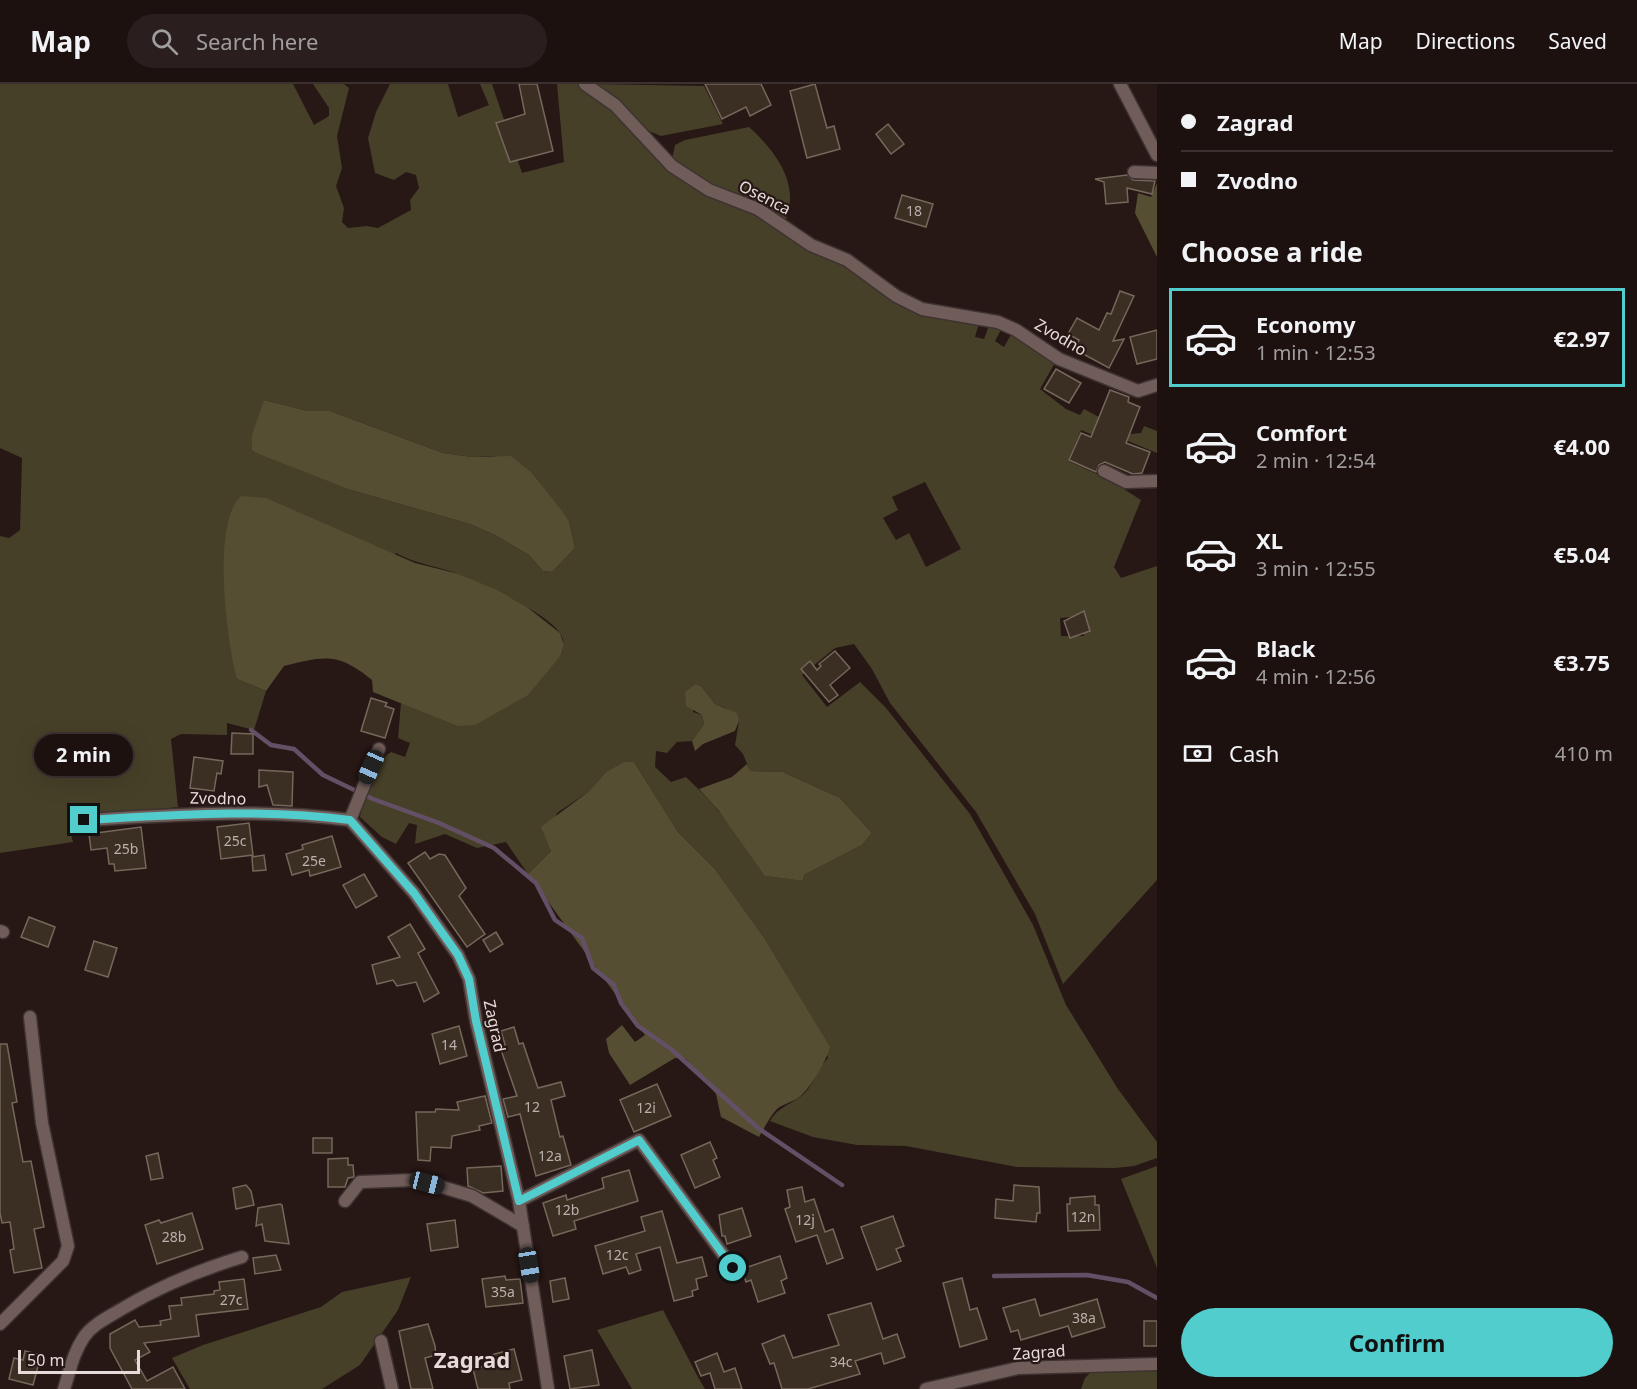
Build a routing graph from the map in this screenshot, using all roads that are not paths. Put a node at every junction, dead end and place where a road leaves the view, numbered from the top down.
1 (585, 84) edge
2 (1120, 84) edge
3 (1157, 155) edge
4 (1134, 172) dead end
5 (1157, 173) edge
6 (946, 314) joint
7 (1157, 386) edge
8 (1104, 471) dead end
9 (1157, 481) edge
10 (379, 749) dead end
11 (84, 820) dead end
12 (350, 820) junction
13 (30, 1017) dead end
14 (345, 1201) dead end
15 (519, 1201) junction
16 (523, 1226) junction
17 (242, 1257) dead end
18 (733, 1268) dead end
19 (0, 1324) edge
20 (381, 1341) dead end
21 (1157, 1364) edge
22 (64, 1389) edge
23 (392, 1389) edge
24 (548, 1389) edge
25 (926, 1389) edge

1 - 6 street, Osenca
2 - 3 street
4 - 5 street
6 - 7 street, Zvodno
8 - 9 street
10 - 12 street
11 - 12 street, Zvodno
12 - 15 street, Zagrad
13 - 19 street
14 - 16 street
15 - 16 street, Zagrad
15 - 18 street
16 - 24 street, Zagrad
17 - 22 street
20 - 23 street
21 - 25 street, Zagrad

